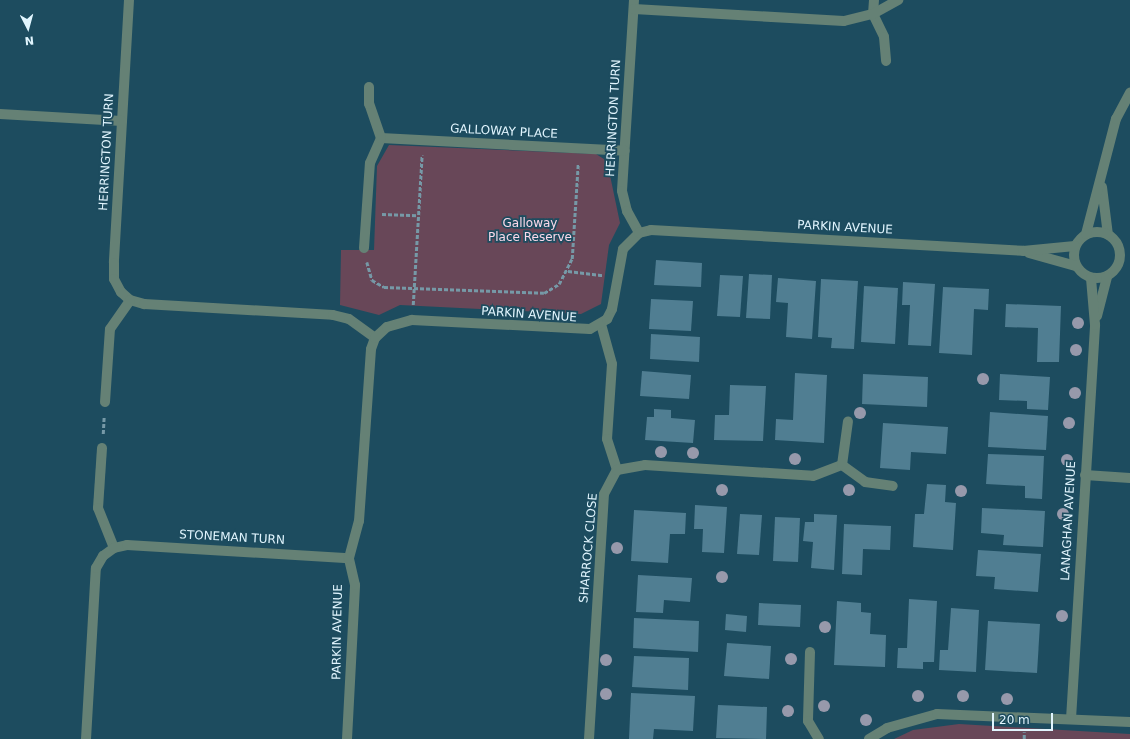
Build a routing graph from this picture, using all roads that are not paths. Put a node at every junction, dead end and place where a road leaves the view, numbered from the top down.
1 (129, 0) edge
2 (874, 0) edge
3 (898, 0) edge
4 (634, 4) edge
5 (873, 14) junction
6 (886, 61) dead end
7 (369, 87) dead end
8 (1130, 93) edge
9 (0, 114) edge
10 (122, 121) junction
11 (381, 138) junction
12 (625, 151) junction
13 (1101, 183) junction
14 (639, 233) junction
15 (1086, 234) junction
16 (1108, 235) junction
17 (1076, 246) junction
18 (1119, 246) junction
19 (364, 248) road end
20 (1130, 249) edge
21 (1023, 251) junction
22 (1130, 263) edge
23 (1119, 264) junction
24 (1076, 266) junction
25 (1107, 277) junction
26 (1091, 278) junction
27 (130, 300) junction
28 (600, 324) junction
29 (1095, 325) junction
30 (375, 338) junction
31 (105, 402) road end
32 (848, 421) dead end
33 (102, 448) road end
34 (842, 465) junction
35 (618, 470) junction
36 (1085, 475) junction
37 (1130, 478) edge
38 (893, 486) dead end
39 (114, 548) junction
40 (349, 558) junction
41 (810, 652) dead end
42 (1071, 718) junction
43 (1130, 722) edge
44 (86, 739) edge
45 (347, 739) edge
46 (589, 739) edge
47 (819, 739) edge
48 (869, 739) edge

1 - 10 street, HERRINGTON TURN
2 - 5 street
3 - 5 street
4 - 5 street
4 - 12 street, HERRINGTON TURN
5 - 6 street
7 - 11 street
8 - 13 street
9 - 10 street
10 - 27 street, HERRINGTON TURN
11 - 12 street, GALLOWAY PLACE
11 - 19 street
12 - 14 street, HERRINGTON TURN
13 - 15 street
13 - 16 street
14 - 21 street, PARKIN AVENUE
14 - 28 street
15 - 16 street
15 - 17 street
16 - 18 street
17 - 21 street, PARKIN AVENUE
17 - 24 street
18 - 20 street
18 - 23 street
21 - 24 street, PARKIN AVENUE
22 - 23 street
23 - 25 street
24 - 26 street
25 - 26 street
25 - 29 street, LANAGHAN AVENUE
26 - 29 street, LANAGHAN AVENUE
27 - 30 street
27 - 31 street
28 - 30 street, PARKIN AVENUE
28 - 35 street
29 - 36 street, LANAGHAN AVENUE
30 - 40 street, PARKIN AVENUE
32 - 34 street
33 - 39 street
34 - 35 street
34 - 38 street
35 - 46 street, SHARROCK CLOSE
36 - 37 street
36 - 42 street, LANAGHAN AVENUE
39 - 40 street, STONEMAN TURN
39 - 44 street
40 - 45 street, PARKIN AVENUE
41 - 47 street
42 - 43 street
42 - 48 street

